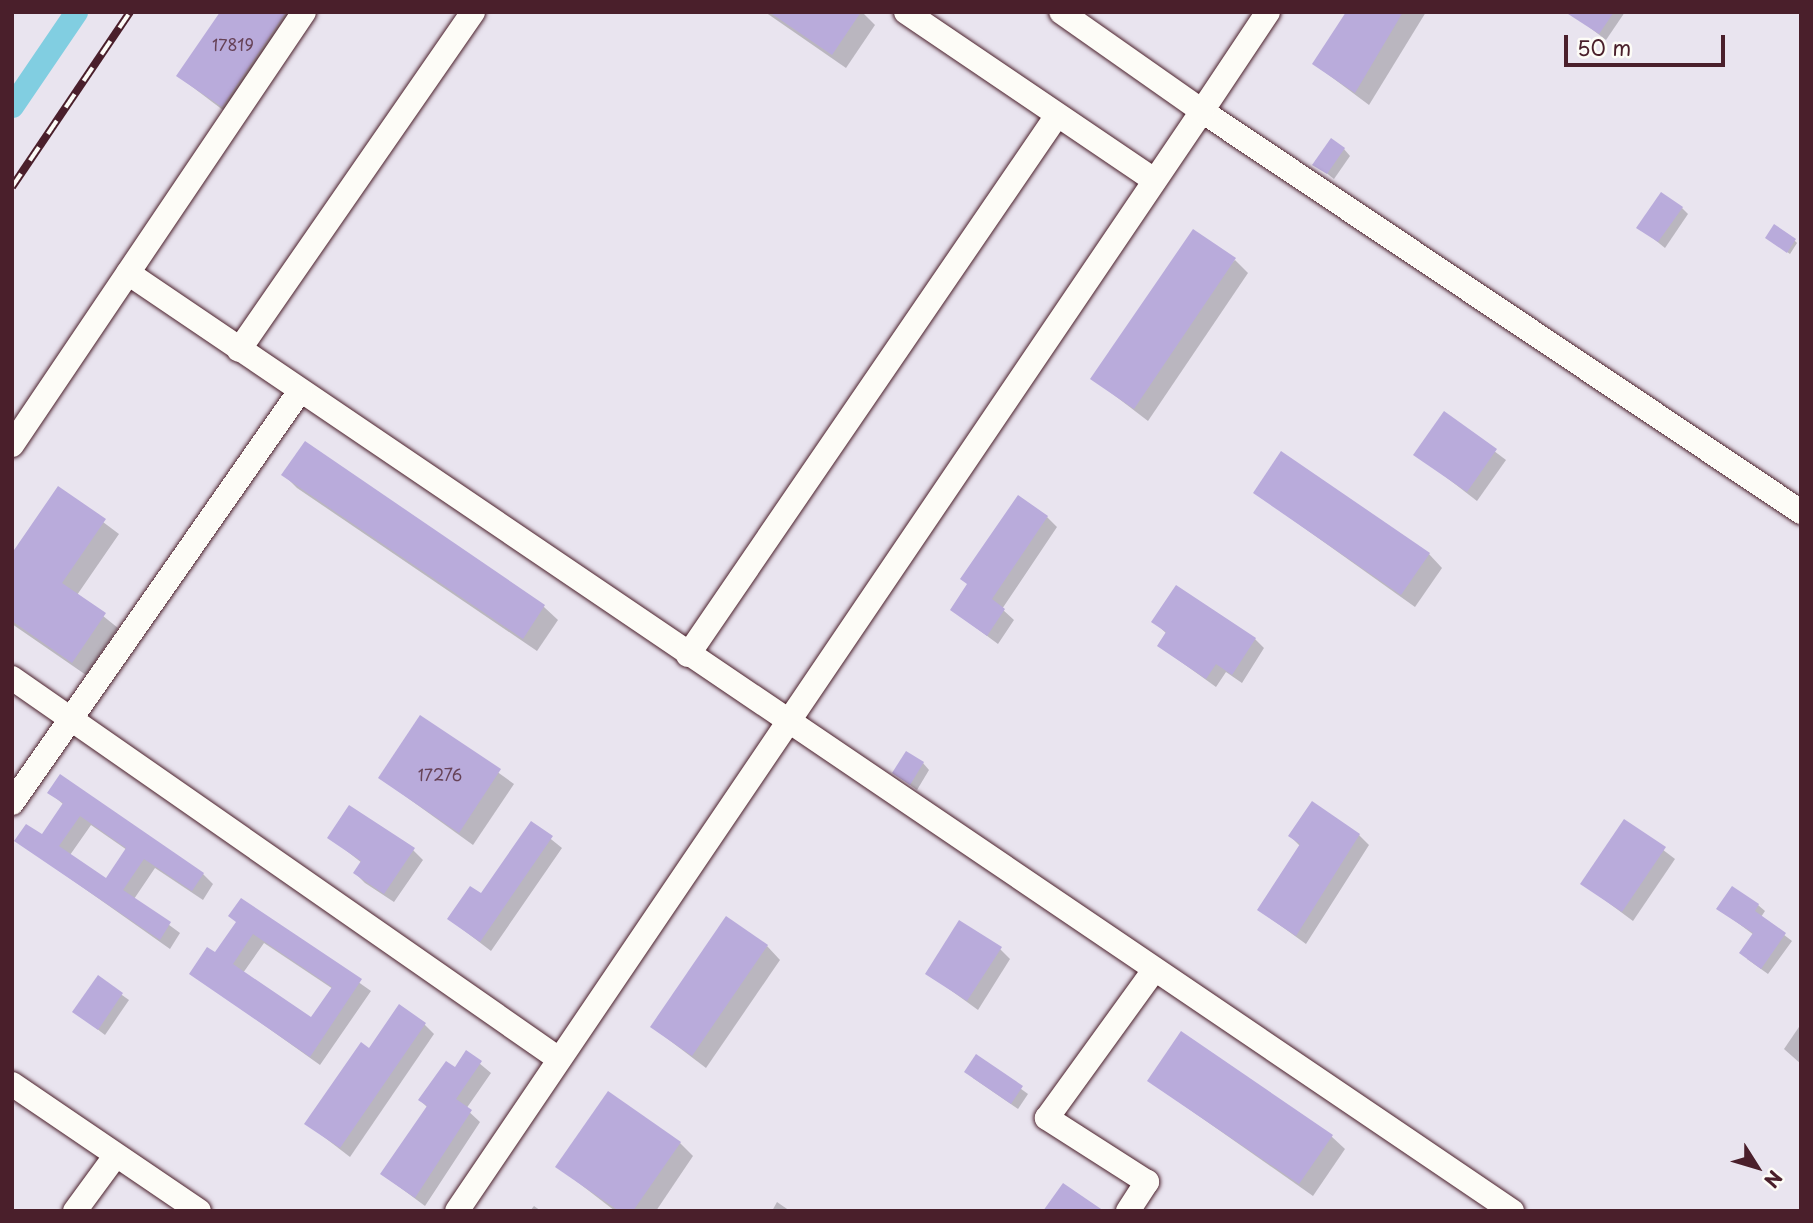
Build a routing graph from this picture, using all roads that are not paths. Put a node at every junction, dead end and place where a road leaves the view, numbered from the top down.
1 (304, 12) edge
2 (473, 12) edge
3 (906, 12) edge
4 (1060, 12) edge
5 (1268, 12) edge
6 (1202, 110) junction
7 (1056, 117) junction
8 (1154, 180) junction
9 (128, 274) junction
10 (239, 350) junction
11 (300, 391) junction
12 (12, 444) edge
13 (1801, 512) edge
14 (688, 655) junction
15 (12, 678) edge
16 (71, 719) junction
17 (786, 722) junction
18 (12, 803) edge
19 (1154, 970) junction
20 (559, 1059) junction
21 (12, 1084) edge
22 (116, 1154) junction
23 (75, 1211) edge
24 (199, 1211) edge
25 (457, 1211) edge
26 (1128, 1211) edge
27 (1512, 1211) edge

1 - 9 lane
2 - 10 lane
3 - 7 lane
4 - 6 lane
5 - 6 lane
6 - 8 lane
6 - 13 lane
7 - 8 lane
7 - 14 lane
8 - 17 lane
9 - 10 lane
9 - 12 lane
10 - 11 lane
11 - 14 lane
11 - 16 lane
14 - 17 lane
15 - 16 lane
16 - 18 lane
16 - 20 lane
17 - 19 lane
17 - 20 lane
19 - 26 lane
19 - 27 lane
20 - 25 lane
21 - 22 lane
22 - 23 lane
22 - 24 lane

